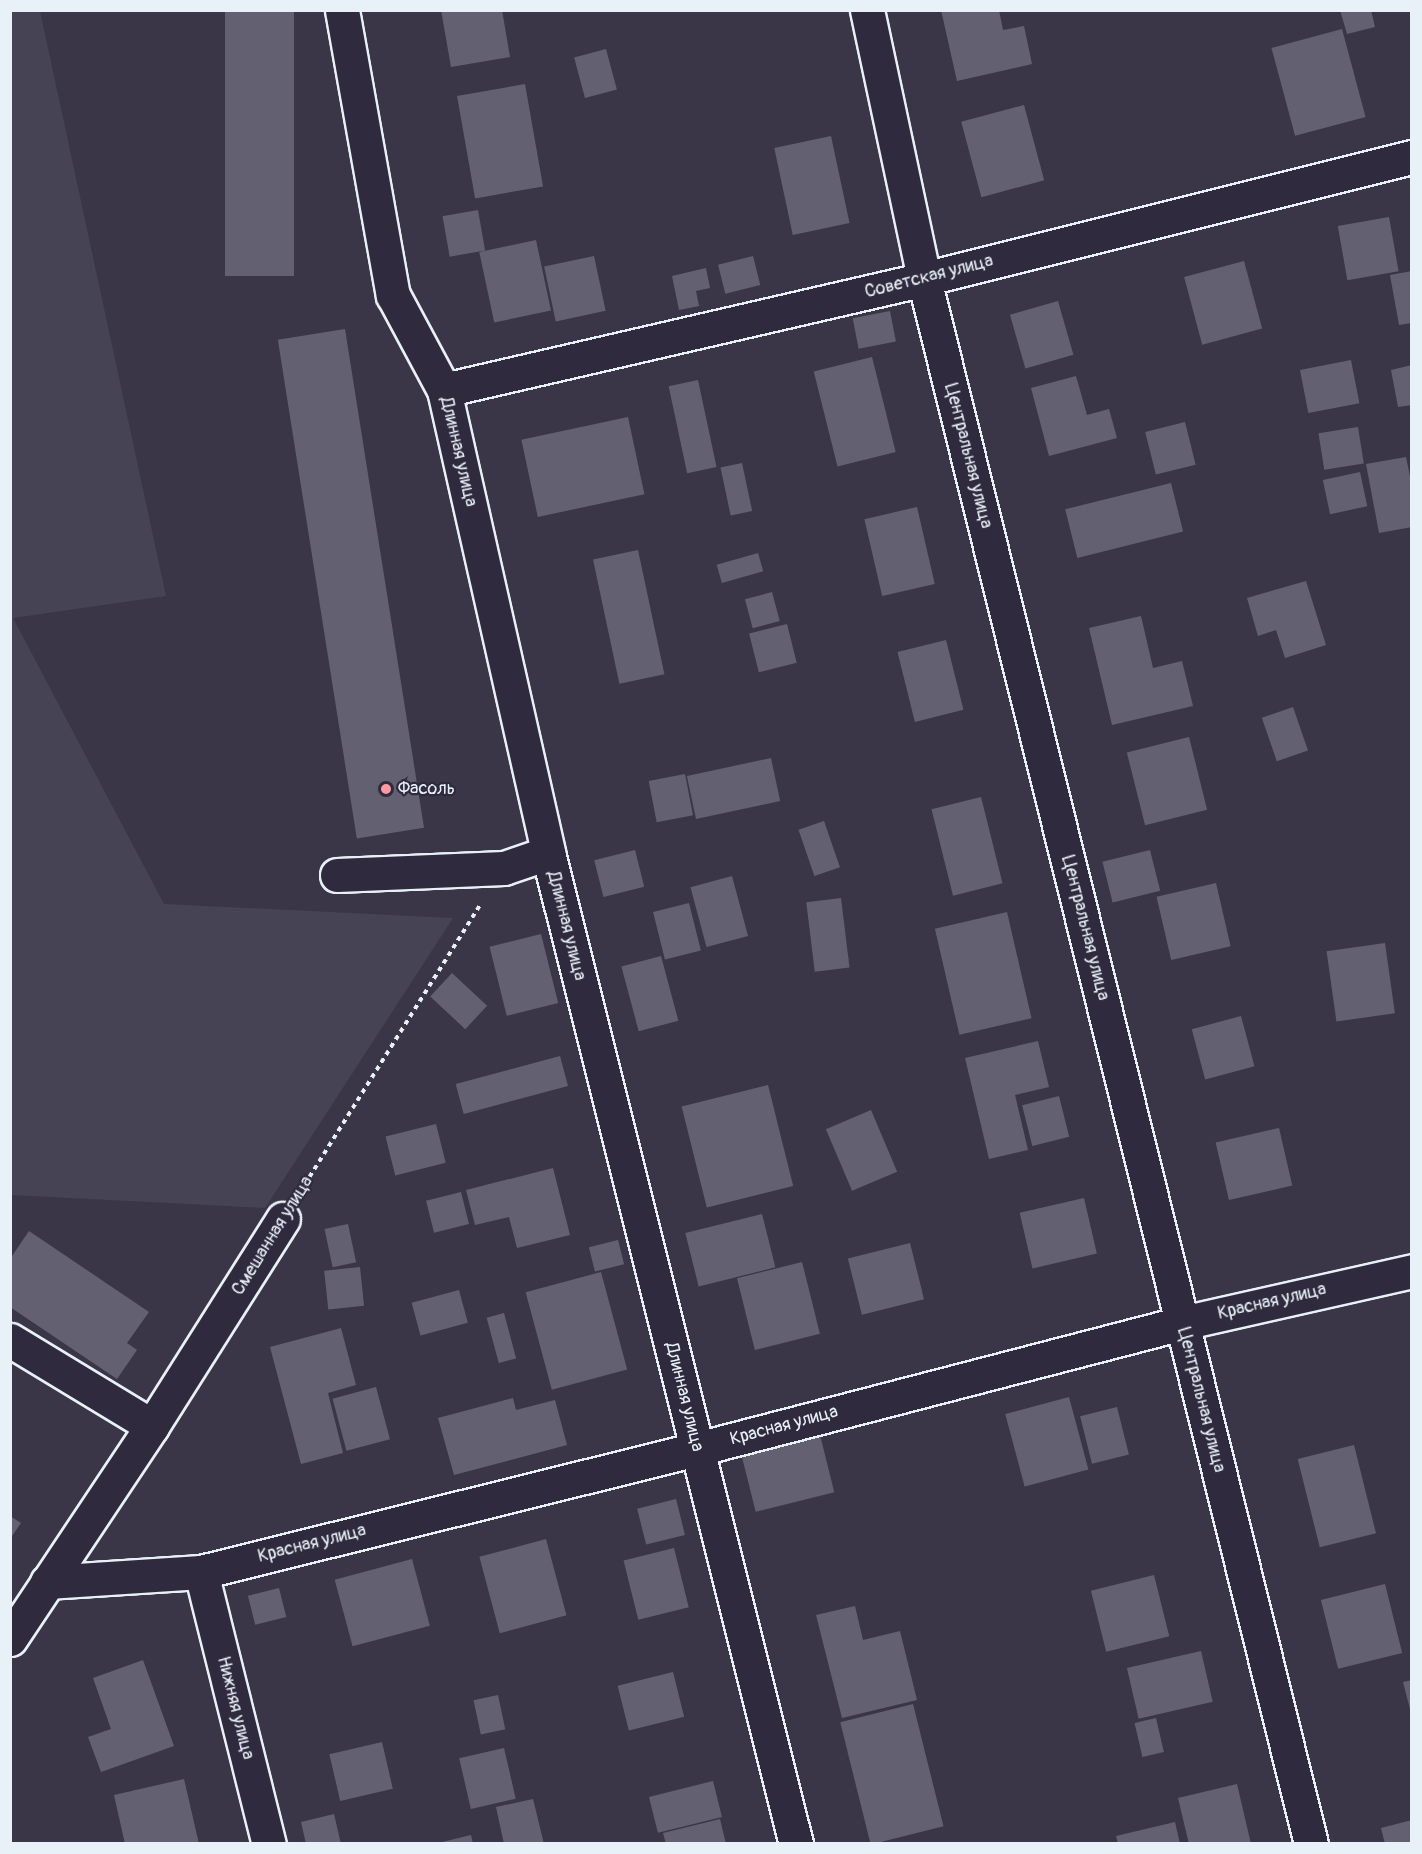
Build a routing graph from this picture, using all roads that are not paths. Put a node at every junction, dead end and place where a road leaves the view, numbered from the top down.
1 (342, 10) edge
2 (867, 10) edge
3 (1412, 157) edge
4 (924, 279) junction
5 (444, 390) junction
6 (548, 853) junction
7 (337, 875) dead end
8 (283, 1219) road end
9 (1412, 1271) edge
10 (1182, 1323) junction
11 (10, 1340) edge
12 (152, 1426) junction
13 (697, 1449) junction
14 (201, 1572) junction
15 (47, 1582) junction
16 (10, 1639) edge
17 (269, 1844) edge
18 (796, 1844) edge
19 (1311, 1844) edge

1 - 5 street, Длинная улица
2 - 4 street, Центральная улица
3 - 4 street, Советская улица
4 - 5 street, Советская улица
4 - 10 street, Центральная улица
5 - 6 street, Длинная улица
6 - 7 street
6 - 13 street, Длинная улица
8 - 12 street, Смешанная улица
9 - 10 street, Красная улица
10 - 13 street, Красная улица
10 - 19 street, Центральная улица
11 - 12 street
12 - 15 street, Смешанная улица
13 - 14 street, Красная улица
13 - 18 street, Длинная улица
14 - 15 street, Красная улица
14 - 17 street, Нижняя улица
15 - 16 street, Смешанная улица

